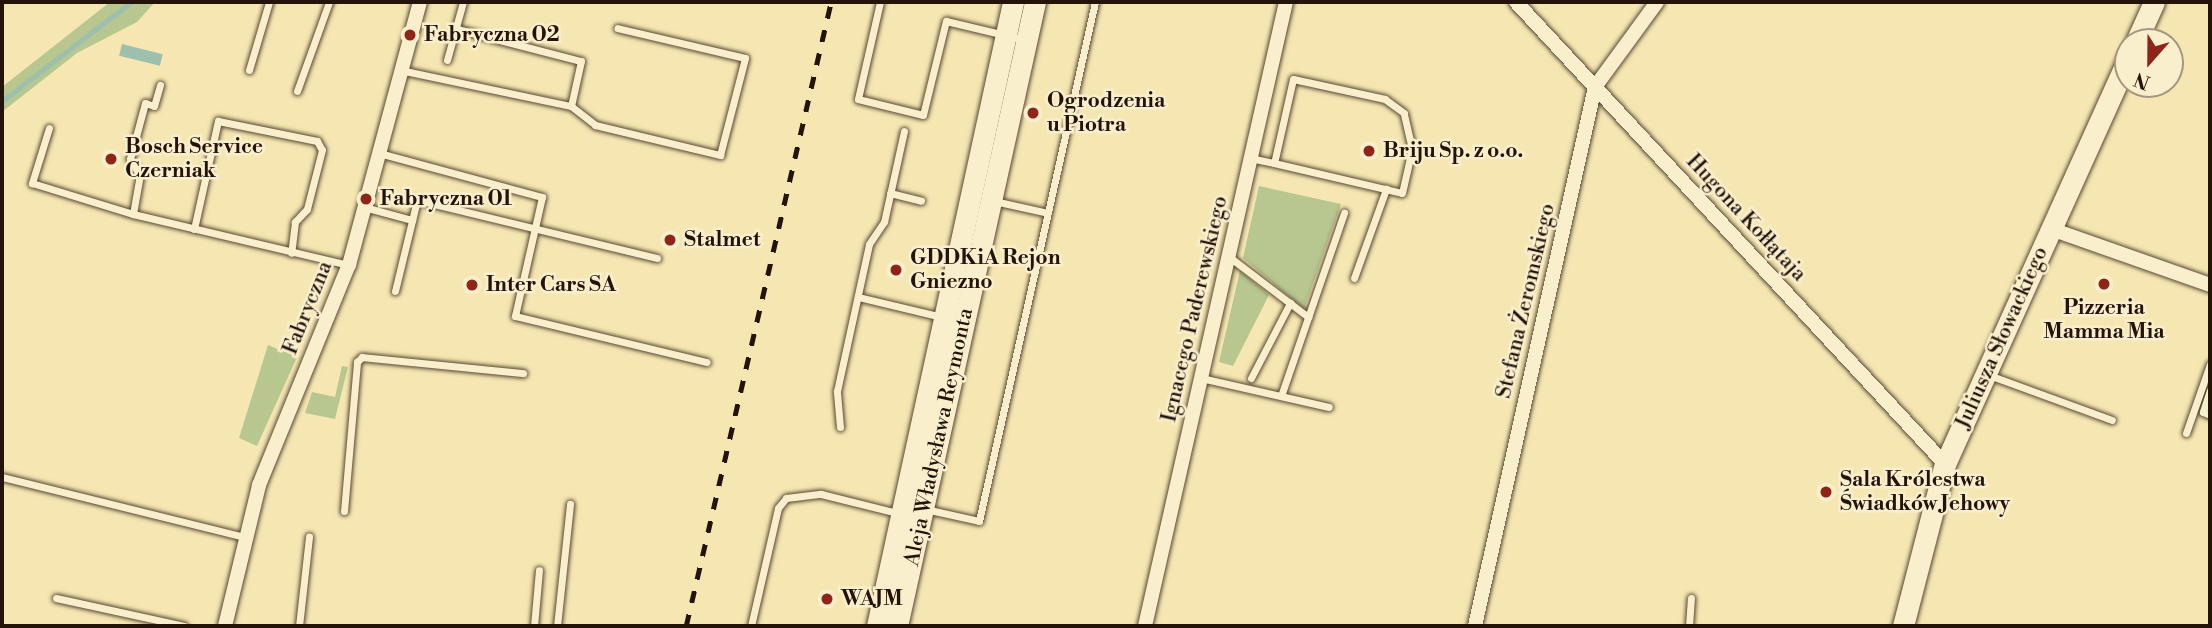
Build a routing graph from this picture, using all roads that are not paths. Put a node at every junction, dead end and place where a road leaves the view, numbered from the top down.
1 (269, 2) edge
2 (330, 2) edge
3 (420, 2) edge
4 (463, 2) edge
5 (880, 2) edge
6 (1013, 2) edge
7 (1035, 2) edge
8 (1095, 2) edge
9 (1286, 2) edge
10 (1516, 2) edge
11 (1657, 2) edge
12 (2154, 2) edge
13 (617, 28) dead end
14 (2142, 28) edge
15 (457, 29) junction
16 (1016, 38) junction
17 (447, 60) dead end
18 (249, 70) dead end
19 (400, 70) junction
20 (160, 85) dead end
21 (1595, 87) junction
22 (2114, 90) edge
23 (298, 91) dead end
24 (571, 106) junction
25 (49, 128) dead end
26 (904, 131) dead end
27 (378, 152) junction
28 (1251, 158) junction
29 (1274, 163) junction
30 (1386, 189) junction
31 (890, 193) junction
32 (981, 198) junction
33 (921, 201) dead end
34 (364, 207) junction
35 (1048, 213) junction
36 (1344, 213) dead end
37 (133, 214) junction
38 (412, 220) junction
39 (535, 228) junction
40 (194, 229) junction
41 (2051, 229) junction
42 (291, 253) junction
43 (1228, 256) junction
44 (657, 258) dead end
45 (349, 265) junction
46 (1354, 278) dead end
47 (2210, 285) edge
48 (395, 291) dead end
49 (858, 296) junction
50 (1290, 303) junction
51 (1308, 317) junction
52 (954, 320) junction
53 (707, 362) dead end
54 (2210, 365) edge
55 (523, 373) dead end
56 (1986, 374) junction
57 (1201, 378) junction
58 (1251, 378) dead end
59 (2210, 390) edge
60 (1281, 396) junction
61 (1329, 407) dead end
62 (2210, 415) edge
63 (2112, 420) dead end
64 (840, 427) dead end
65 (2186, 433) dead end
66 (1945, 464) junction
67 (2, 477) edge
68 (570, 504) dead end
69 (910, 509) junction
70 (344, 510) dead end
71 (245, 537) junction
72 (309, 537) dead end
73 (539, 570) dead end
74 (56, 598) dead end
75 (1691, 598) dead end
76 (184, 626) edge
77 (225, 626) edge
78 (299, 626) edge
79 (534, 626) edge
80 (557, 626) edge
81 (751, 626) edge
82 (877, 626) edge
83 (897, 626) edge
84 (1145, 626) edge
85 (1475, 626) edge
86 (1689, 626) edge
87 (1903, 626) edge

1 - 18 lane
2 - 23 lane
3 - 19 street, Fabryczna
4 - 15 lane
5 - 16 lane
6 - 16 street, Aleja Władysława Reymonta
7 - 16 street, Aleja Władysława Reymonta
8 - 35 lane
9 - 28 street, Ignacego Paderewskiego
10 - 21 street, Hugona Kołłątaja
11 - 21 street, Stefana Żeromskiego
12 - 14 street
13 - 24 lane
15 - 17 lane
15 - 24 lane
16 - 32 street, Aleja Władysława Reymonta
19 - 24 lane
19 - 27 street, Fabryczna
20 - 37 lane
21 - 66 street, Hugona Kołłątaja
21 - 85 street, Stefana Żeromskiego
22 - 41 street, Juliusza Słowackiego
25 - 37 lane
26 - 31 lane
27 - 34 street, Fabryczna
27 - 39 lane
28 - 29 lane
28 - 43 street, Ignacego Paderewskiego
29 - 30 lane
29 - 30 lane
30 - 46 lane
31 - 33 lane
31 - 49 lane
32 - 35 lane
32 - 52 street, Aleja Władysława Reymonta
34 - 38 lane
34 - 45 street, Fabryczna
35 - 69 lane
36 - 51 lane
37 - 40 lane
38 - 39 lane
38 - 48 lane
39 - 44 lane
39 - 53 lane
40 - 42 lane
40 - 42 lane
41 - 47 street
41 - 56 street, Juliusza Słowackiego
42 - 45 lane
43 - 50 lane
43 - 57 street, Ignacego Paderewskiego
45 - 71 street, Fabryczna
49 - 52 lane
49 - 64 lane
50 - 51 lane
50 - 58 lane
51 - 60 lane
52 - 69 street, Aleja Władysława Reymonta
54 - 65 lane
55 - 70 lane
56 - 63 lane
56 - 66 street, Juliusza Słowackiego
57 - 60 lane
57 - 84 street, Ignacego Paderewskiego
59 - 62 lane
60 - 61 lane
66 - 87 street, Juliusza Słowackiego
67 - 71 lane
68 - 80 lane
69 - 81 lane
69 - 82 street, Aleja Władysława Reymonta
69 - 83 street, Aleja Władysława Reymonta
71 - 77 street, Fabryczna
72 - 78 lane
73 - 79 lane
74 - 76 lane
75 - 86 lane

